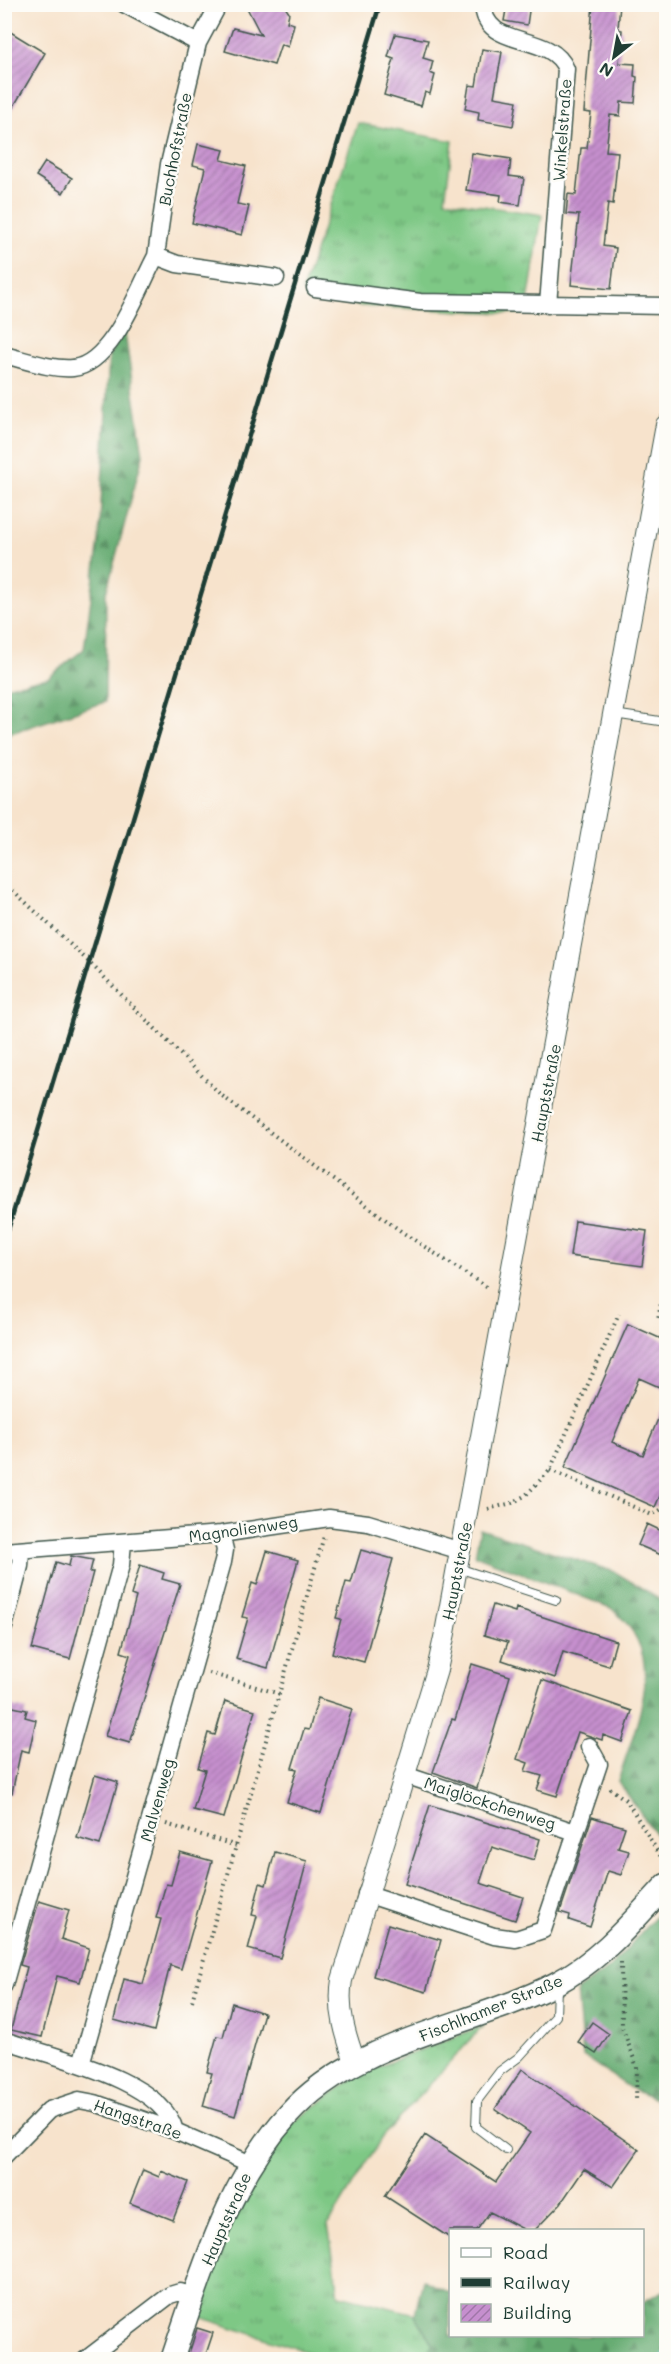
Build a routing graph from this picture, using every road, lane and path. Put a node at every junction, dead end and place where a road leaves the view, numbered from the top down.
1 (124, 4) edge
2 (219, 4) edge
3 (483, 4) edge
4 (198, 43) junction
5 (156, 255) junction
6 (276, 278) dead end
7 (315, 288) dead end
8 (548, 305) junction
9 (666, 306) edge
10 (4, 355) edge
11 (666, 425) edge
12 (614, 714) junction
13 (666, 722) edge
14 (4, 882) edge
15 (666, 1275) edge
16 (507, 1299) junction
17 (619, 1314) dead end
18 (666, 1321) edge
19 (550, 1470) junction
20 (666, 1499) edge
21 (469, 1510) junction
22 (329, 1518) junction
23 (221, 1534) junction
24 (123, 1542) junction
25 (13, 1550) edge
26 (460, 1559) junction
27 (556, 1600) dead end
28 (4, 1627) edge
29 (226, 1678) dead end
30 (280, 1694) junction
31 (589, 1746) dead end
32 (405, 1775) junction
33 (595, 1777) junction
34 (184, 1830) dead end
35 (575, 1832) junction
36 (237, 1846) junction
37 (666, 1865) edge
38 (666, 1885) edge
39 (366, 1894) junction
40 (621, 1935) junction
41 (556, 1983) junction
42 (4, 1985) edge
43 (192, 2001) dead end
44 (4, 2040) edge
45 (81, 2064) junction
46 (356, 2064) junction
47 (636, 2100) dead end
48 (175, 2131) junction
49 (506, 2150) dead end
50 (4, 2156) edge
51 (251, 2164) junction
52 (194, 2296) junction
53 (85, 2360) edge
54 (172, 2360) edge

1 - 4 street
2 - 4 street, Buchhofstraße
3 - 8 street, Winkelstraße
4 - 5 street, Buchhofstraße
5 - 6 street
5 - 10 street, Buchhofstraße
7 - 8 street
8 - 9 street
11 - 12 street, Hauptstraße
12 - 13 lane
12 - 16 street, Hauptstraße
14 - 16 path
15 - 18 path
16 - 21 street, Hauptstraße
17 - 19 path
19 - 20 path
19 - 21 path
21 - 26 street, Hauptstraße
22 - 23 street, Magnolienweg
22 - 26 street, Magnolienweg
22 - 30 path
23 - 24 street, Magnolienweg
23 - 45 street, Malvenweg
24 - 25 street, Magnolienweg
24 - 42 street
25 - 28 street, Magnolienweg
26 - 27 lane
26 - 32 street, Hauptstraße
29 - 30 path
30 - 36 path
31 - 33 street, Maiglöckchenweg
32 - 35 street, Maiglöckchenweg
32 - 39 street, Hauptstraße
33 - 35 street, Maiglöckchenweg
33 - 37 path
34 - 36 path
35 - 39 street, Maiglöckchenweg
36 - 43 path
38 - 40 main road, Fischlhamer Straße
39 - 46 street, Hauptstraße
40 - 41 main road, Fischlhamer Straße
40 - 47 path
41 - 46 main road, Fischlhamer Straße
41 - 49 lane
44 - 45 street
45 - 48 street
46 - 51 main road, Hauptstraße
48 - 50 street, Hangstraße
48 - 51 street, Hangstraße
51 - 52 main road, Hauptstraße
52 - 53 street
52 - 54 main road, Hauptstraße

